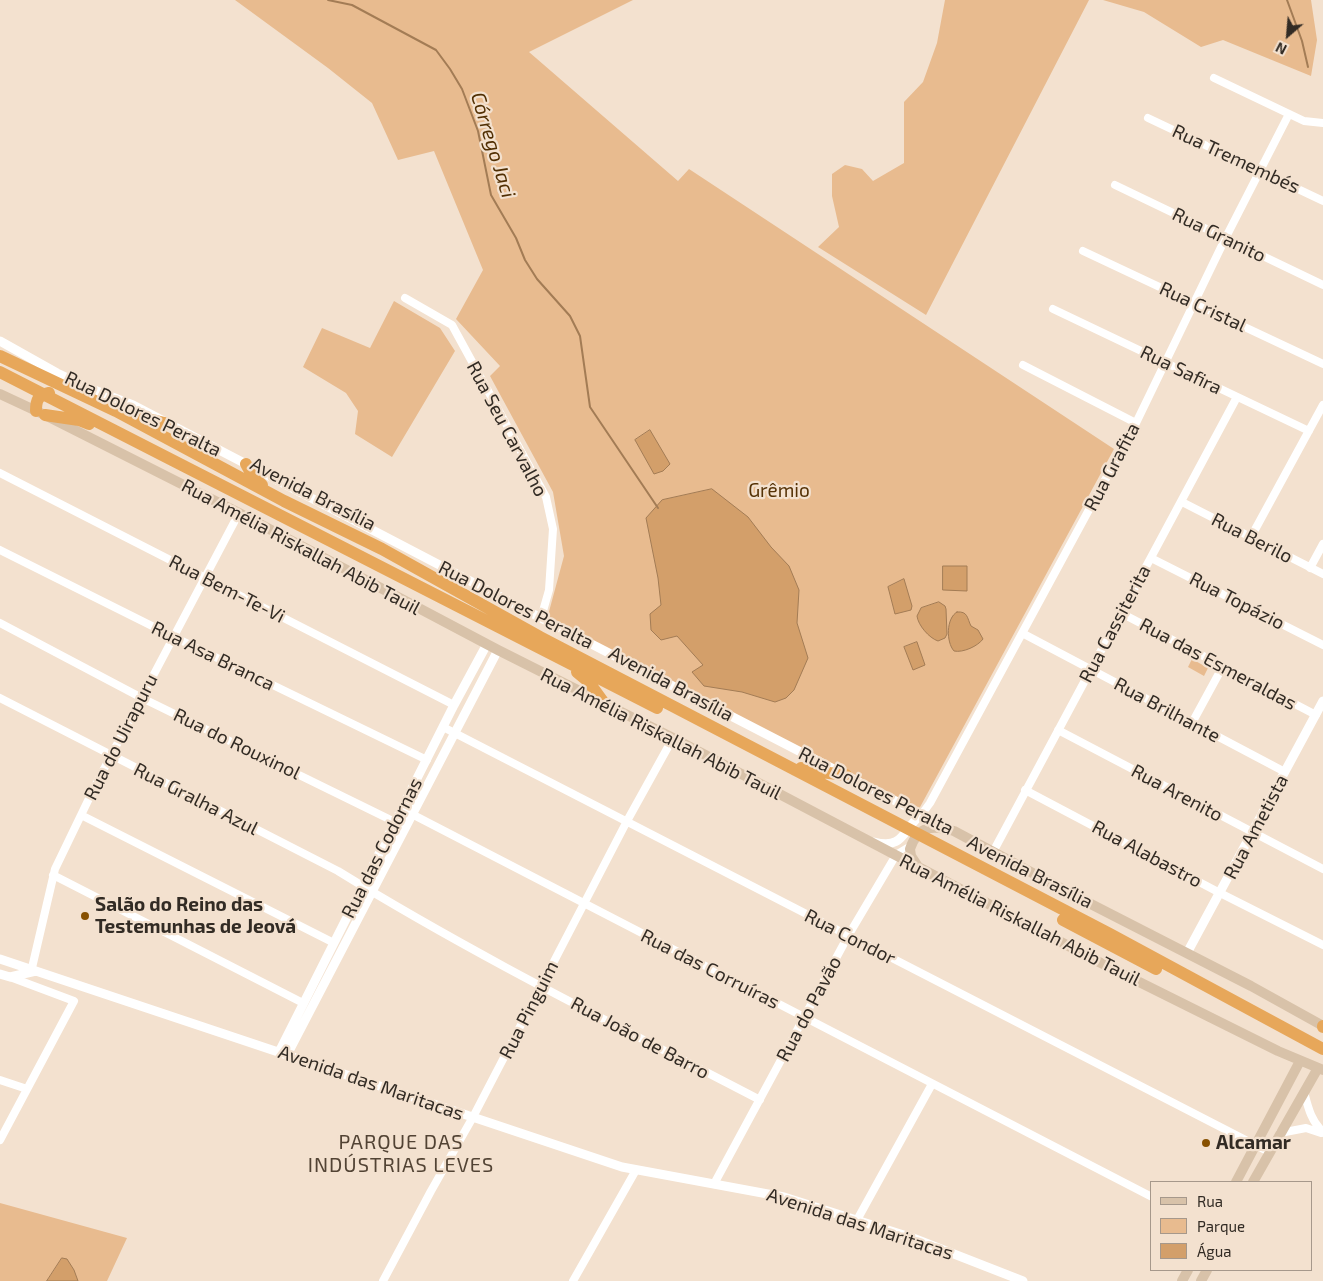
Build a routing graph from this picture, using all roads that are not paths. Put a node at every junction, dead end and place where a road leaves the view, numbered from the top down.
1 (1214, 78) dead end
2 (1289, 114) junction
3 (1148, 118) dead end
4 (1323, 123) edge
5 (1261, 171) junction
6 (1115, 185) dead end
7 (1323, 200) edge
8 (1225, 239) junction
9 (1083, 251) dead end
10 (1323, 285) edge
11 (405, 298) dead end
12 (1195, 302) junction
13 (1054, 309) dead end
14 (0, 341) edge
15 (3, 356) edge
16 (1164, 362) junction
17 (1323, 364) edge
18 (1023, 365) dead end
19 (0, 372) edge
20 (0, 376) edge
21 (0, 394) edge
22 (1237, 397) junction
23 (95, 402) junction
24 (1323, 405) edge
25 (40, 406) junction
26 (116, 411) junction
27 (1136, 423) junction
28 (169, 424) junction
29 (1309, 431) junction
30 (144, 446) junction
31 (246, 464) junction
32 (0, 473) edge
33 (284, 501) junction
34 (1182, 502) junction
35 (239, 513) junction
36 (1251, 538) junction
37 (1323, 544) edge
38 (0, 550) edge
39 (1151, 558) junction
40 (1310, 568) junction
41 (1323, 574) edge
42 (205, 578) junction
43 (1121, 613) junction
44 (541, 618) junction
45 (0, 623) edge
46 (1022, 633) junction
47 (174, 638) junction
48 (487, 644) junction
49 (1323, 645) edge
50 (498, 650) junction
51 (546, 650) junction
52 (1223, 666) junction
53 (1090, 670) junction
54 (0, 698) edge
55 (142, 698) junction
56 (1323, 701) edge
57 (604, 703) junction
58 (454, 705) junction
59 (1316, 714) junction
60 (1192, 723) junction
61 (443, 726) junction
62 (1058, 730) junction
63 (455, 732) junction
64 (672, 738) junction
65 (111, 756) junction
66 (766, 756) junction
67 (427, 760) junction
68 (1285, 772) junction
69 (846, 775) junction
70 (1025, 790) junction
71 (900, 803) junction
72 (402, 809) junction
73 (922, 814) junction
74 (81, 815) junction
75 (412, 815) junction
76 (627, 821) junction
77 (395, 822) junction
78 (954, 831) junction
79 (1252, 832) junction
80 (390, 835) junction
81 (911, 835) junction
82 (400, 840) junction
83 (866, 840) junction
84 (993, 852) junction
85 (896, 855) junction
86 (918, 865) junction
87 (1323, 869) edge
88 (53, 875) junction
89 (367, 890) junction
90 (1220, 893) junction
91 (584, 904) junction
92 (848, 936) junction
93 (334, 943) junction
94 (1323, 945) edge
95 (1187, 953) junction
96 (0, 959) edge
97 (324, 961) junction
98 (334, 966) junction
99 (33, 971) junction
100 (0, 974) edge
101 (10, 977) junction
102 (541, 986) junction
103 (302, 1003) junction
104 (805, 1018) junction
105 (1323, 1027) edge
106 (1323, 1049) edge
107 (283, 1053) junction
108 (1300, 1061) junction
109 (1321, 1065) edge
110 (0, 1080) edge
111 (932, 1084) junction
112 (27, 1089) junction
113 (1304, 1092) junction
114 (760, 1100) junction
115 (473, 1117) junction
116 (1280, 1133) junction
117 (1323, 1133) edge
118 (0, 1140) edge
119 (1256, 1146) junction
120 (1269, 1152) junction
121 (636, 1170) junction
122 (1237, 1181) edge
123 (1253, 1181) edge
124 (714, 1184) junction
125 (1150, 1196) edge
126 (858, 1220) junction
127 (383, 1281) edge
128 (573, 1281) edge
129 (1023, 1281) edge

1 - 2 street
2 - 4 street
2 - 5 street, Rua Grafita
3 - 5 street, Rua Tremembés
5 - 7 street, Rua Tremembés
5 - 8 street, Rua Grafita
6 - 8 street, Rua Granito
8 - 10 street, Rua Granito
8 - 12 street, Rua Grafita
9 - 12 street, Rua Cristal
11 - 44 street, Rua Seu Carvalho
12 - 16 street, Rua Grafita
12 - 17 street, Rua Cristal
13 - 16 street, Rua Safira
14 - 28 street, Rua Dolores Peralta
15 - 23 highway, Avenida Brasília
16 - 22 street, Rua Safira
16 - 27 street, Rua Grafita
18 - 27 street
19 - 25 highway, Avenida Brasília
20 - 25 highway
21 - 25 main road, Rua Amélia Riskallah Abib Tauil
22 - 29 street, Rua Safira
22 - 34 street, Rua Cassiterita
23 - 25 highway
23 - 26 highway, Avenida Brasília
24 - 29 street
25 - 30 highway, Avenida Brasília
25 - 30 highway
25 - 35 main road, Rua Amélia Riskallah Abib Tauil
26 - 28 highway
26 - 33 highway, Avenida Brasília
27 - 46 street, Rua Grafita
28 - 31 street, Rua Dolores Peralta
29 - 36 street
30 - 51 highway, Avenida Brasília
31 - 33 highway
31 - 44 street, Rua Dolores Peralta
32 - 42 street, Rua Bem-Te-Vi
33 - 66 highway, Avenida Brasília
34 - 36 street, Rua Berilo
34 - 39 street, Rua Cassiterita
35 - 42 street, Rua do Uirapuru
35 - 48 main road, Rua Amélia Riskallah Abib Tauil
36 - 40 street, Rua Berilo
37 - 40 street
38 - 47 street, Rua Asa Branca
39 - 43 street, Rua Cassiterita
39 - 49 street, Rua Topázio
40 - 41 street, Rua Berilo
42 - 47 street, Rua do Uirapuru
42 - 58 street, Rua Bem-Te-Vi
43 - 52 street, Rua das Esmeraldas
43 - 53 street, Rua Cassiterita
44 - 69 street, Rua Dolores Peralta
45 - 55 street, Rua do Rouxinol
46 - 53 street, Rua Brilhante
46 - 73 street, Rua Grafita
47 - 55 street, Rua do Uirapuru
47 - 67 street, Rua Asa Branca
48 - 50 main road, Rua Amélia Riskallah Abib Tauil
48 - 58 street, Rua das Codornas
50 - 57 main road, Rua Amélia Riskallah Abib Tauil
50 - 63 street, Rua das Codornas
51 - 57 highway
51 - 81 highway, Avenida Brasília
52 - 59 street, Rua das Esmeraldas
52 - 60 street
53 - 60 street, Rua Brilhante
53 - 62 street, Rua Cassiterita
54 - 65 street, Rua Gralha Azul
55 - 65 street, Rua do Uirapuru
55 - 77 street, Rua do Rouxinol
56 - 59 street, Rua Ametista
57 - 64 main road, Rua Amélia Riskallah Abib Tauil
58 - 61 street, Rua das Codornas
59 - 68 street, Rua Ametista
60 - 68 street, Rua Brilhante
61 - 63 street, Rua Condor
61 - 67 street, Rua das Codornas
62 - 70 street, Rua Cassiterita
62 - 79 street, Rua Arenito
63 - 75 street, Rua das Codornas
63 - 76 street, Rua Condor
64 - 76 street, Rua Pinguim
64 - 83 main road, Rua Amélia Riskallah Abib Tauil
65 - 74 street, Rua do Uirapuru
65 - 89 street, Rua Gralha Azul
66 - 69 highway
66 - 81 highway, Avenida Brasília
67 - 72 street, Rua das Codornas
68 - 79 street, Rua Ametista
69 - 71 street, Rua Dolores Peralta
70 - 84 street, Rua Cassiterita
70 - 90 street, Rua Alabastro
71 - 73 street, Rua Dolores Peralta
71 - 81 street
72 - 75 street, Rua das Corruíras
72 - 77 street, Rua das Codornas
73 - 78 street, Rua Dolores Peralta
73 - 81 street
74 - 88 street, Rua do Uirapuru
74 - 93 street
75 - 82 street, Rua das Codornas
75 - 91 street, Rua das Corruíras
76 - 91 street, Rua Pinguim
76 - 92 street, Rua Condor
77 - 80 street, Rua das Codornas
78 - 81 main road
78 - 84 main road, Rua Dolores Peralta
79 - 87 street, Rua Arenito
79 - 90 street, Rua Ametista
80 - 82 street
80 - 89 street, Rua das Codornas
81 - 83 street
81 - 85 street, Rua do Pavão
81 - 86 main road
81 - 106 highway, Avenida Brasília
81 - 109 highway, Avenida Brasília
82 - 89 street, Rua das Codornas
83 - 85 main road, Rua Amélia Riskallah Abib Tauil
84 - 95 main road, Rua Dolores Peralta
85 - 86 main road, Rua Amélia Riskallah Abib Tauil
85 - 92 street, Rua do Pavão
86 - 108 main road, Rua Amélia Riskallah Abib Tauil
88 - 99 street, Rua do Uirapuru
88 - 103 street
89 - 93 street, Rua das Codornas
89 - 98 street, Rua das Codornas
89 - 102 street, Rua João de Barro
90 - 94 street, Rua Alabastro
90 - 95 street, Rua Ametista
91 - 102 street, Rua Pinguim
91 - 104 street, Rua das Corruíras
92 - 104 street, Rua do Pavão
92 - 119 street, Rua Condor
93 - 97 street, Rua das Codornas
95 - 105 main road, Rua Dolores Peralta
96 - 99 street, Avenida das Maritacas
97 - 98 street
97 - 103 street, Rua das Codornas
98 - 107 street, Rua das Codornas
99 - 101 street
99 - 107 street, Avenida das Maritacas
100 - 101 street
101 - 112 street
102 - 114 street, Rua João de Barro
102 - 115 street, Rua Pinguim
103 - 107 street, Rua das Codornas
104 - 111 street, Rua das Corruíras
104 - 114 street, Rua do Pavão
107 - 115 street, Avenida das Maritacas
108 - 109 main road, Rua Amélia Riskallah Abib Tauil
108 - 119 main road
109 - 113 main road
110 - 112 street
111 - 125 street, Rua das Corruíras
111 - 126 street
112 - 118 street
113 - 116 main road
113 - 117 street
114 - 124 street, Rua do Pavão
115 - 121 street, Avenida das Maritacas
115 - 127 street, Rua Pinguim
116 - 117 street
116 - 120 main road
119 - 120 street, Rua Condor
119 - 122 main road
120 - 123 main road
121 - 124 street, Avenida das Maritacas
121 - 128 street
124 - 126 street, Avenida das Maritacas
126 - 129 street, Avenida das Maritacas

